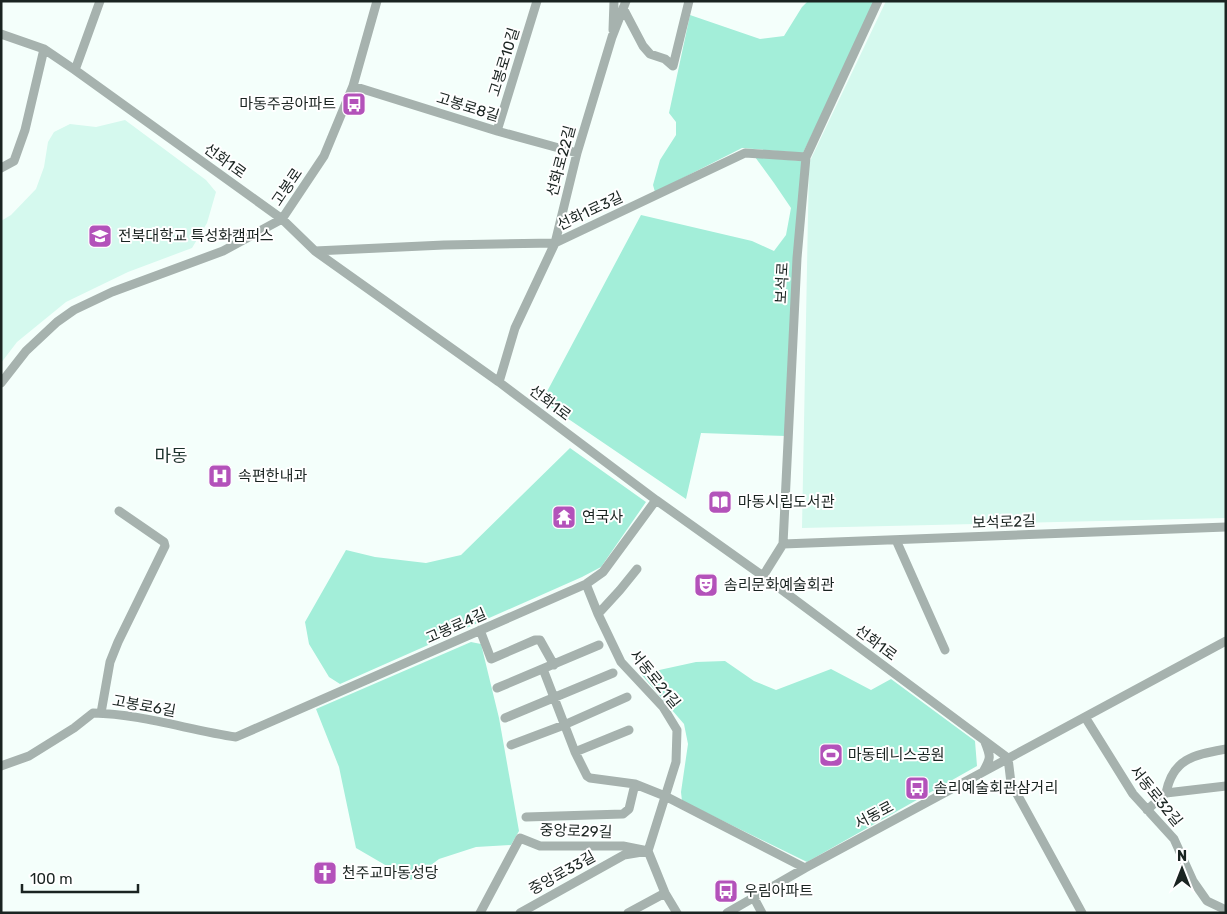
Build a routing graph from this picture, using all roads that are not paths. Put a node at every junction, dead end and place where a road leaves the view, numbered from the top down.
1 (100, 1) edge
2 (378, 1) edge
3 (537, 1) edge
4 (614, 1) edge
5 (688, 1) edge
6 (878, 1) edge
7 (625, 5) edge
8 (1, 34) edge
9 (612, 37) junction
10 (44, 49) junction
11 (76, 70) junction
12 (353, 86) junction
13 (497, 130) junction
14 (576, 153) junction
15 (806, 157) junction
16 (1, 168) edge
17 (282, 220) junction
18 (555, 242) junction
19 (315, 251) junction
20 (500, 382) junction
21 (1, 383) edge
22 (656, 500) junction
23 (119, 510) dead end
24 (1226, 527) edge
25 (896, 540) junction
26 (783, 544) junction
27 (636, 569) dead end
28 (763, 576) junction
29 (586, 584) junction
30 (598, 614) junction
31 (480, 630) junction
32 (1226, 641) edge
33 (600, 645) dead end
34 (945, 650) dead end
35 (554, 665) junction
36 (544, 670) junction
37 (612, 673) dead end
38 (497, 688) dead end
39 (627, 697) dead end
40 (554, 698) junction
41 (101, 713) junction
42 (1085, 717) junction
43 (505, 718) dead end
44 (564, 725) junction
45 (629, 730) dead end
46 (236, 737) joint
47 (985, 741) junction
48 (512, 745) dead end
49 (1226, 749) edge
50 (575, 752) junction
51 (1008, 758) junction
52 (1, 766) edge
53 (983, 772) junction
54 (635, 784) junction
55 (1226, 786) edge
56 (1166, 793) junction
57 (666, 796) junction
58 (1147, 810) junction
59 (526, 817) dead end
60 (648, 852) junction
61 (805, 868) junction
62 (665, 893) junction
63 (754, 898) junction
64 (1226, 910) edge
65 (480, 913) edge
66 (520, 913) edge
67 (628, 913) edge
68 (677, 913) edge
69 (727, 913) edge
70 (762, 913) edge
71 (1082, 913) edge

1 - 11 street
2 - 12 street, 고봉로
3 - 13 street, 고봉로10길
4 - 9 street
5 - 7 street
6 - 15 street, 보석로
7 - 9 street, 선화로22길
8 - 10 street, 선화1로
9 - 14 street, 선화로22길
10 - 11 street, 선화1로
10 - 16 street
11 - 17 street, 선화1로
12 - 13 street, 고봉로8길
12 - 17 street, 고봉로
13 - 14 street, 고봉로8길
14 - 18 street, 선화로22길
15 - 18 street, 선화1로3길
15 - 26 street, 보석로
17 - 19 street, 선화1로
17 - 21 street, 고봉로
18 - 19 street, 선화1로3길
18 - 20 street, 선화로22길
19 - 20 street, 선화1로
20 - 22 street, 선화1로
22 - 28 street, 선화1로
22 - 29 street, 고봉로4길
23 - 41 street
24 - 25 street, 보석로2길
25 - 26 street, 보석로2길
25 - 34 street
26 - 28 street, 보석로
27 - 30 street
28 - 47 street, 선화1로
29 - 30 street, 서동로21길
29 - 31 street, 고봉로4길
30 - 57 street, 서동로21길
31 - 35 street
31 - 46 street, 고봉로4길
32 - 42 street, 서동로
33 - 35 street
35 - 36 street
36 - 38 street
36 - 40 street
37 - 40 street
39 - 44 street
40 - 43 street
40 - 44 street
41 - 46 street, 고봉로6길
41 - 52 street, 고봉로6길
42 - 51 street, 서동로
42 - 58 street, 서동로32길
44 - 48 street
44 - 50 street
45 - 50 street
47 - 51 street, 선화1로
47 - 53 street
49 - 56 street
50 - 54 street
51 - 53 street, 서동로
51 - 71 street
53 - 61 street, 서동로
54 - 57 street
54 - 59 street
55 - 56 street
56 - 58 street
57 - 60 street, 서동로21길
57 - 61 street
58 - 64 street, 서동로32길
60 - 62 street
60 - 65 street, 중앙로29길
60 - 66 street, 중앙로33길
61 - 63 street, 서동로
62 - 67 street
62 - 68 street
63 - 69 street, 서동로
63 - 70 street

